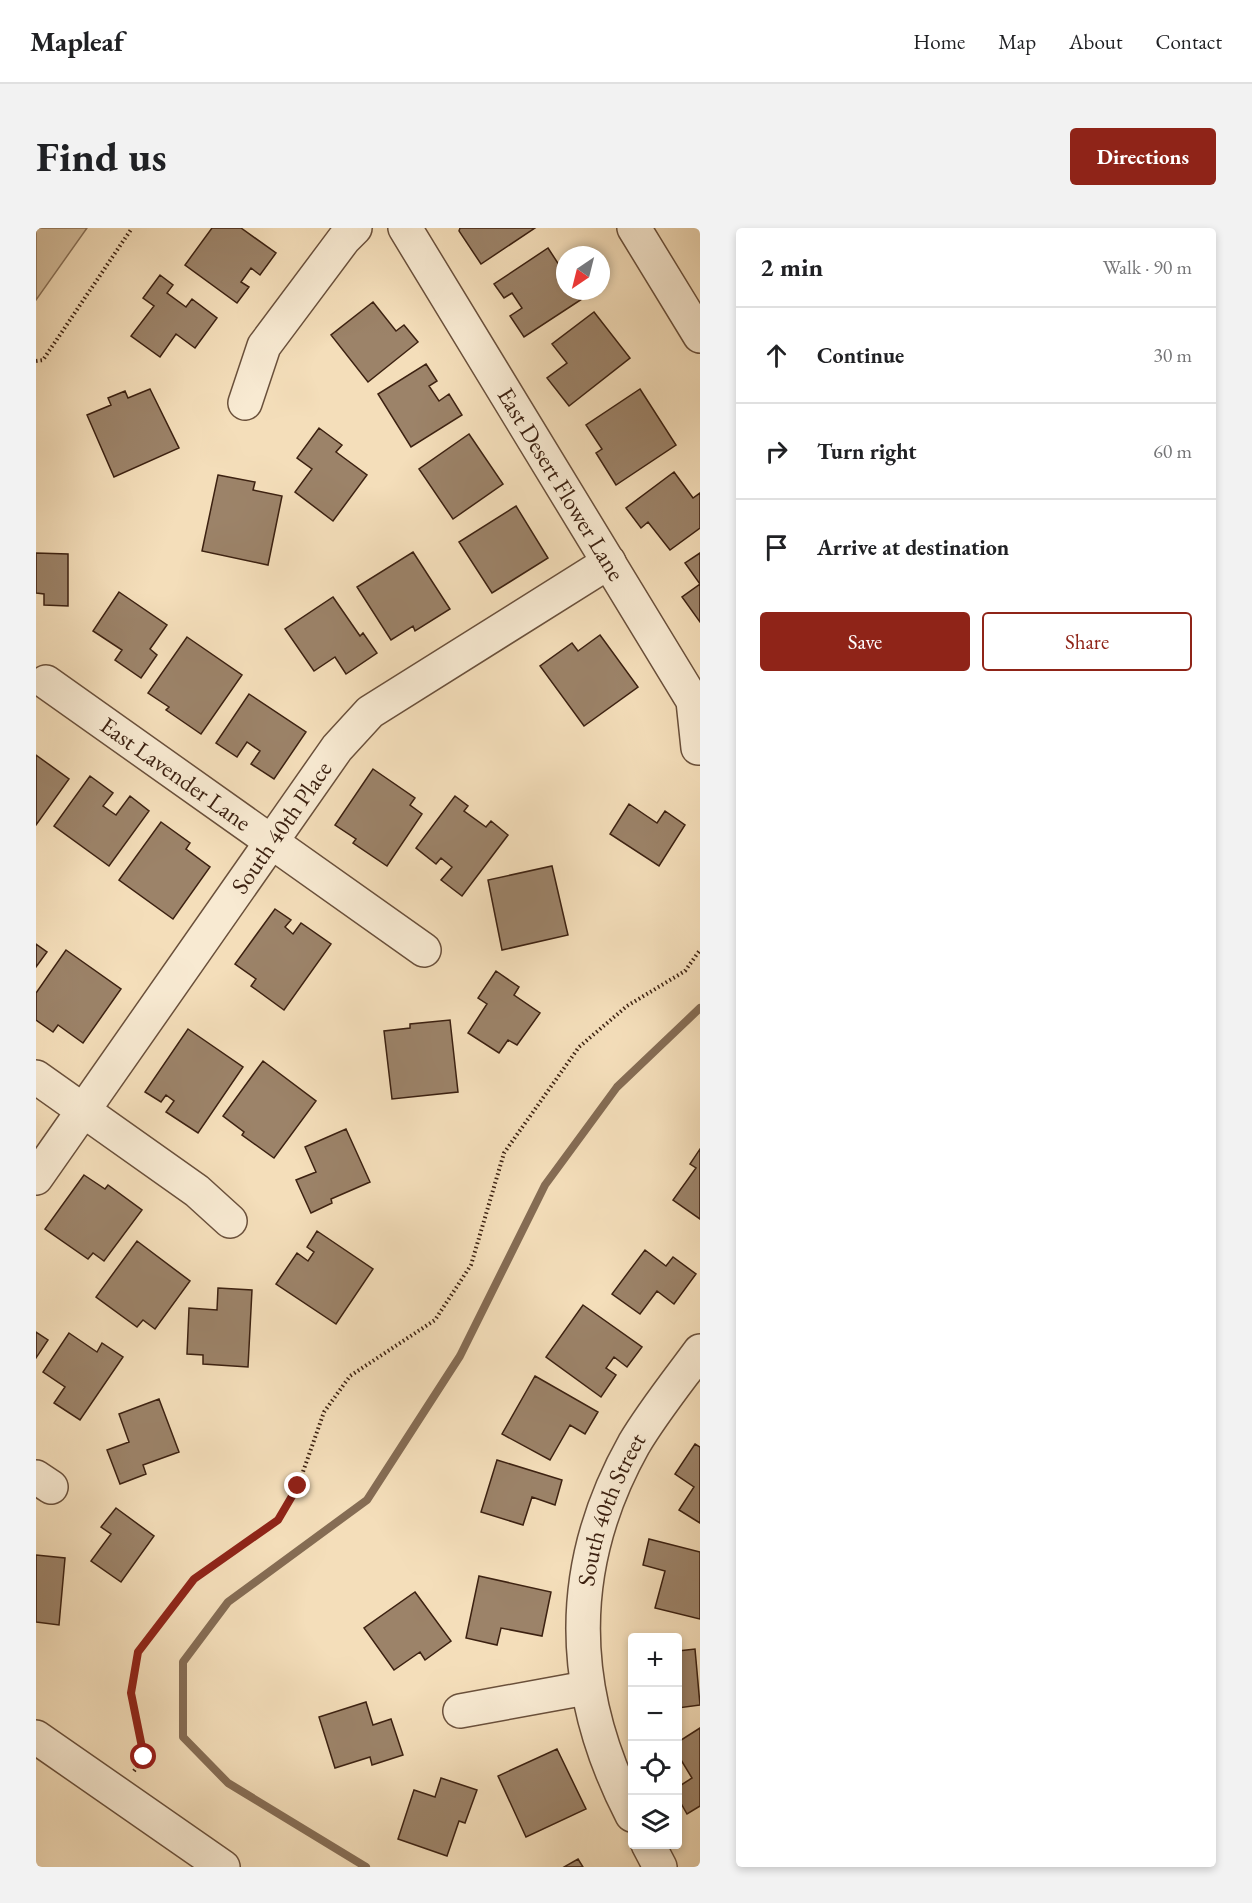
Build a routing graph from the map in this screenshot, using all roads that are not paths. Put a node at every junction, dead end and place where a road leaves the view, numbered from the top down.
1 (356, 228) edge
2 (405, 228) edge
3 (634, 228) edge
4 (700, 336) edge
5 (245, 403) dead end
6 (609, 562) junction
7 (46, 682) dead end
8 (698, 748) dead end
9 (271, 841) junction
10 (424, 950) dead end
11 (36, 1077) edge
12 (84, 1111) junction
13 (36, 1178) edge
14 (230, 1221) dead end
15 (700, 1351) edge
16 (586, 1688) junction
17 (460, 1711) dead end
18 (36, 1737) edge
19 (628, 1804) edge
20 (650, 1849) edge
21 (204, 1862) edge
22 (660, 1867) edge

1 - 5 street
2 - 6 street, East Desert Flower Lane
3 - 4 street
6 - 8 street, East Desert Flower Lane
6 - 9 street, South 40th Place
7 - 9 street, East Lavender Lane
9 - 10 street, East Lavender Lane
9 - 12 street, South 40th Place
11 - 12 street
12 - 13 street, South 40th Place
12 - 14 street
15 - 16 street, South 40th Street
16 - 17 street
16 - 19 street, South 40th Street
18 - 21 street
20 - 22 street

